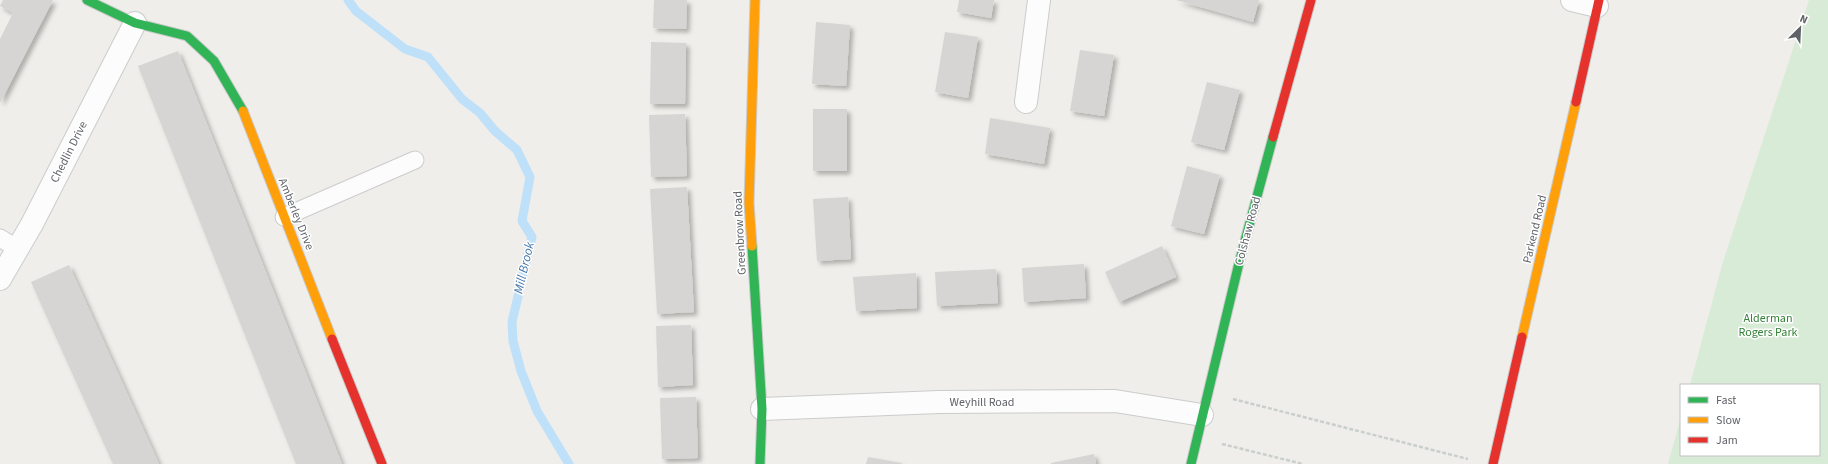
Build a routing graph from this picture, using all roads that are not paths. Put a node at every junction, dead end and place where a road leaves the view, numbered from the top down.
1 (87, 0) edge
2 (755, 0) edge
3 (1039, 0) edge
4 (1311, 0) edge
5 (1572, 0) edge
6 (1598, 3) edge
7 (135, 23) junction
8 (1026, 102) dead end
9 (415, 160) dead end
10 (284, 217) junction
11 (9, 243) edge
12 (0, 279) edge
13 (762, 409) junction
14 (1202, 415) junction
15 (382, 464) edge
16 (760, 464) edge
17 (1191, 464) edge
18 (1493, 464) edge

1 - 7 street, Amberley Drive
2 - 13 street, Greenbrow Road
3 - 8 street
4 - 14 street, Colshaw Road
5 - 6 street
6 - 18 street, Parkend Road
7 - 10 street, Amberley Drive
7 - 11 street, Chedlin Drive
9 - 10 lane
10 - 15 street, Amberley Drive
11 - 12 street, Chedlin Drive
13 - 14 street, Weyhill Road
13 - 16 street, Greenbrow Road
14 - 17 street, Colshaw Road

